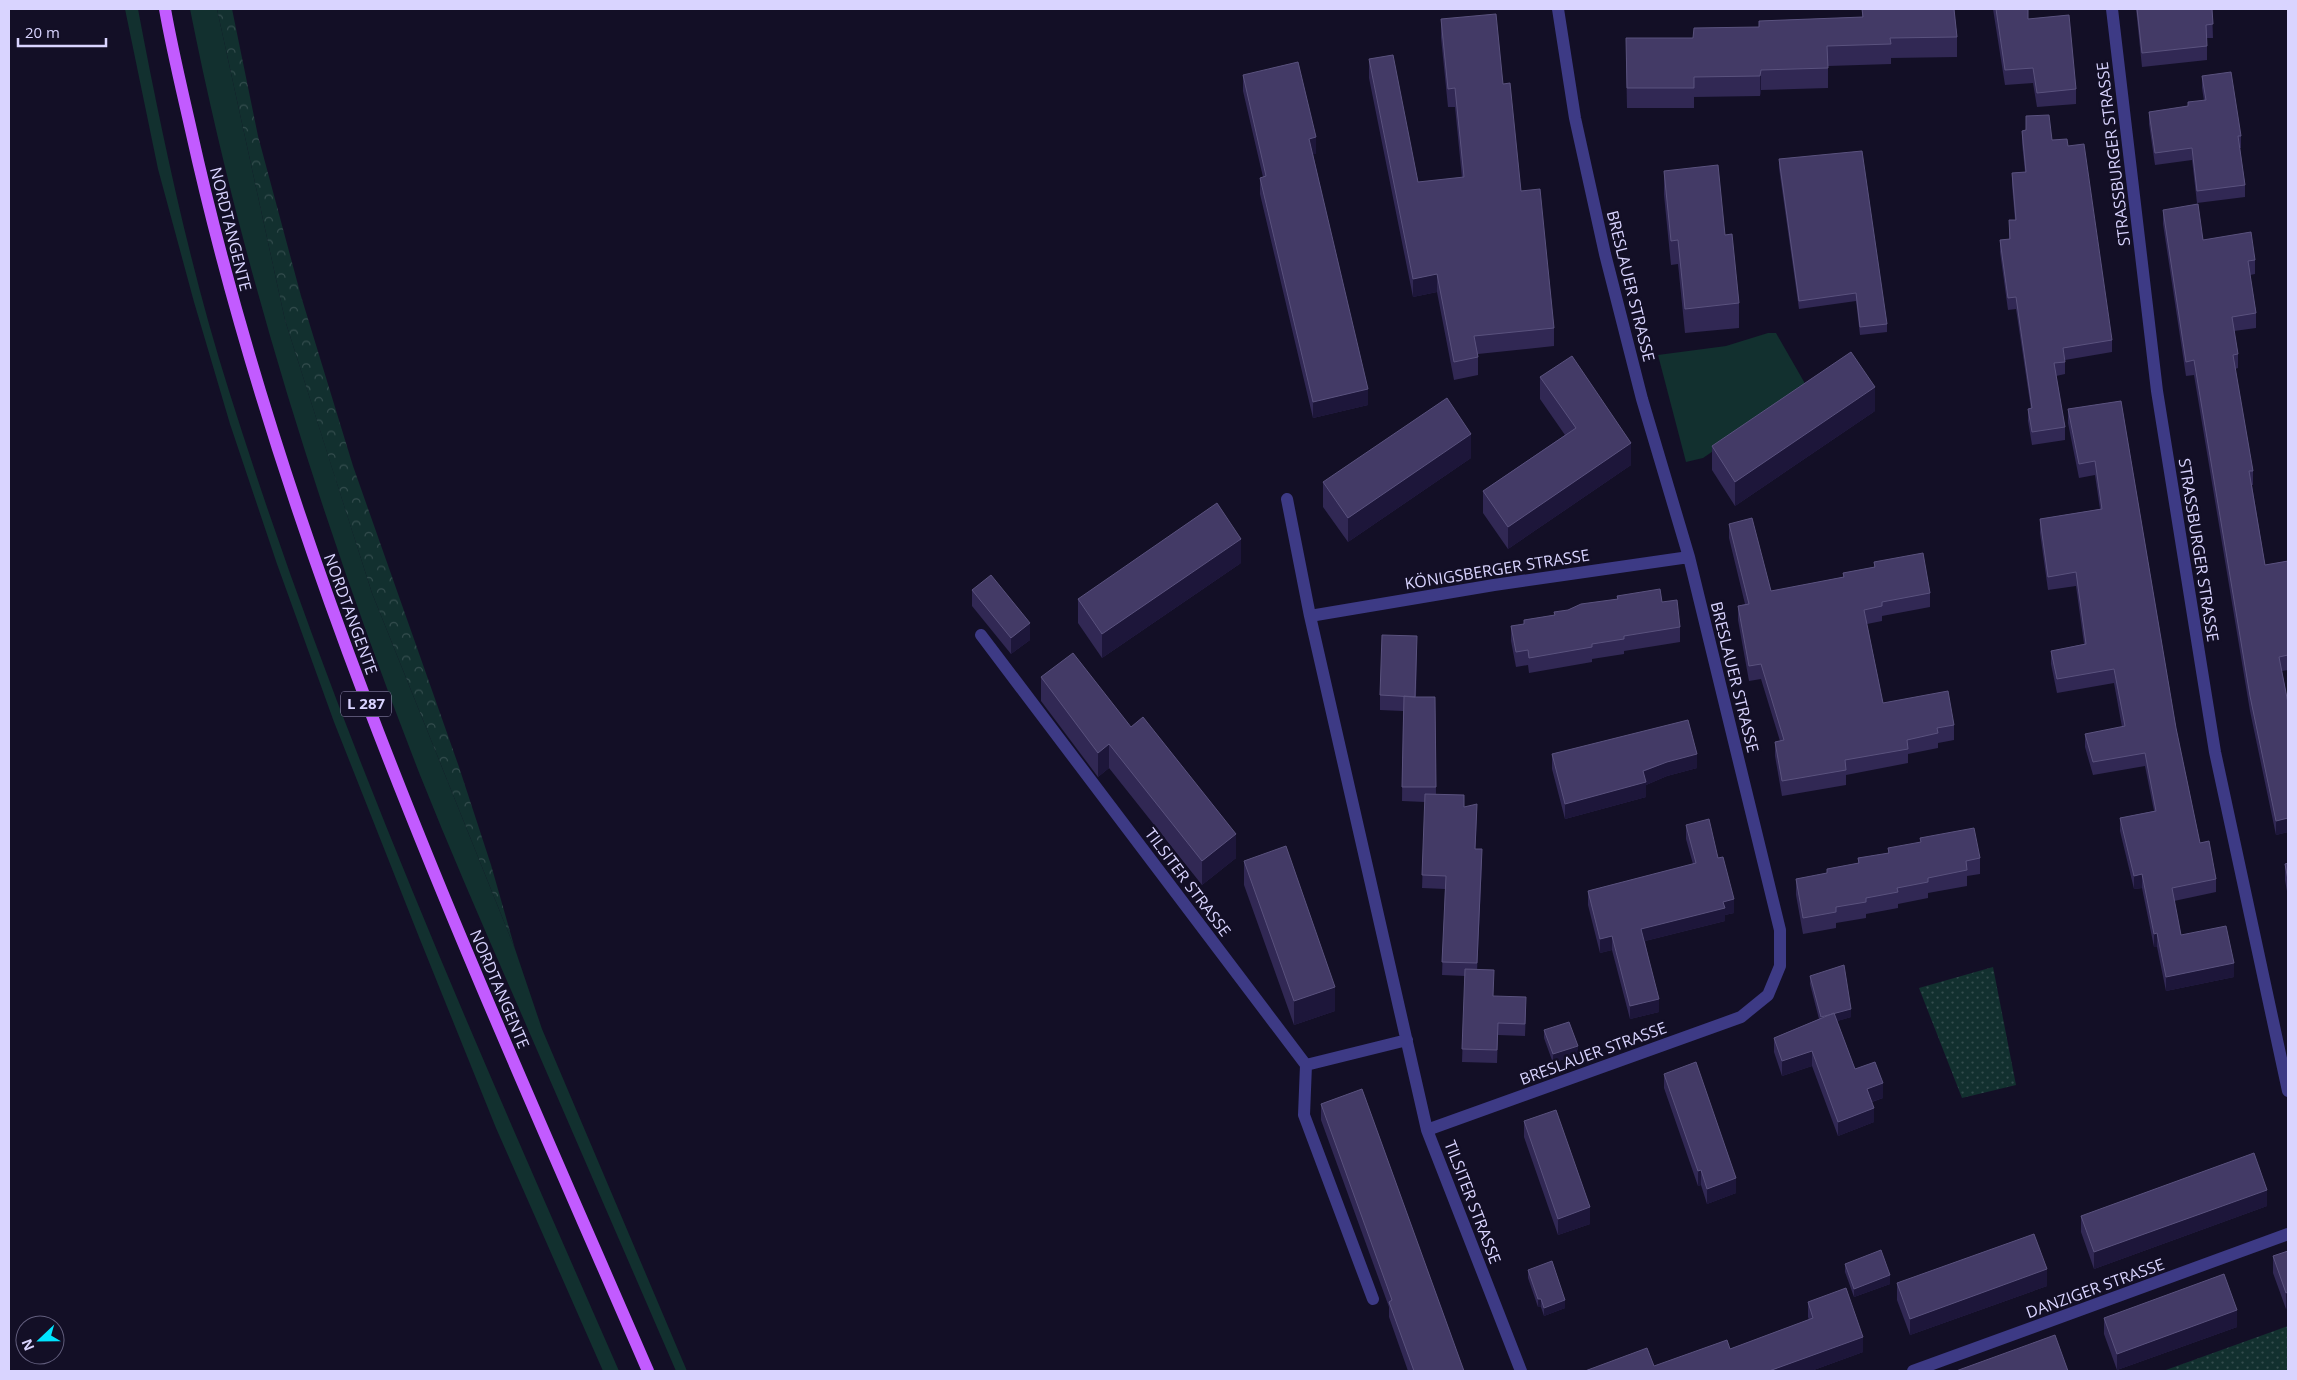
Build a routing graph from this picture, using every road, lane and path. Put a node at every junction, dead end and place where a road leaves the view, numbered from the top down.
1 (165, 9) edge
2 (1558, 9) edge
3 (2112, 9) edge
4 (1287, 499) dead end
5 (1688, 557) junction
6 (1310, 616) junction
7 (982, 635) dead end
8 (1407, 1040) junction
9 (1306, 1065) junction
10 (2288, 1091) edge
11 (1427, 1130) junction
12 (2288, 1234) edge
13 (1373, 1299) dead end
14 (648, 1371) edge
15 (1521, 1371) edge
16 (1913, 1371) edge

1 - 14 main road, NORDTANGENTE / L 287
2 - 5 street, BRESLAUER STRASSE
3 - 10 street, STRASSBURGER STRASSE
4 - 6 street, TILSITER STRASSE
5 - 6 street, KÖNIGSBERGER STRASSE
5 - 11 street, BRESLAUER STRASSE
6 - 8 street, TILSITER STRASSE
7 - 9 street, TILSITER STRASSE
8 - 9 street
8 - 11 street, TILSITER STRASSE
9 - 13 street
11 - 15 street, TILSITER STRASSE
12 - 16 street, DANZIGER STRASSE

